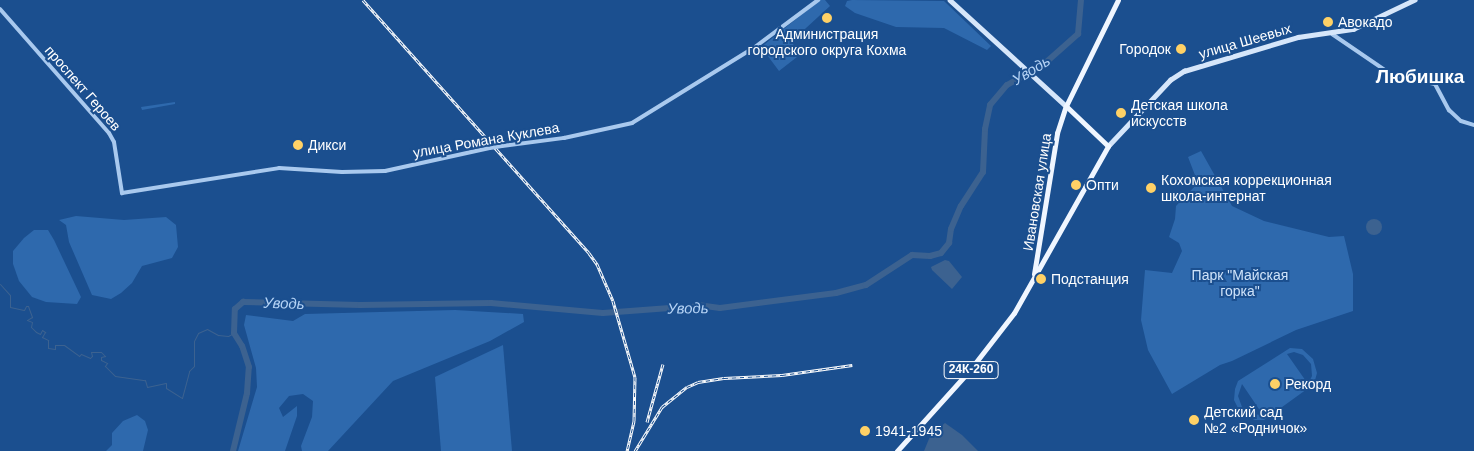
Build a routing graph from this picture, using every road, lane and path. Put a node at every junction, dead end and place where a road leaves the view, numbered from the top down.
1 (818, 0) edge
2 (950, 0) edge
3 (1118, 0) edge
4 (1414, 0) edge
5 (0, 9) edge
6 (1332, 34) junction
7 (1066, 106) junction
8 (1474, 125) edge
9 (1108, 146) junction
10 (122, 193) joint
11 (1040, 243) junction
12 (1050, 249) junction
13 (1033, 280) junction
14 (897, 451) edge

1 - 10 street, улица Романа Куклева, bridge
2 - 7 main road
3 - 7 main road, Ивановская улица / 24К-260
4 - 6 main road, улица Шеевых
5 - 10 street, проспект Героев
6 - 8 street
6 - 9 main road, улица Шеевых
7 - 9 main road
7 - 11 main road, Ивановская улица / 24К-260
9 - 12 main road, Ивановская улица
11 - 12 main road
11 - 13 main road, Ивановская улица / 24К-260
12 - 13 main road, Ивановская улица
13 - 14 main road, Ивановская улица / 24К-260

